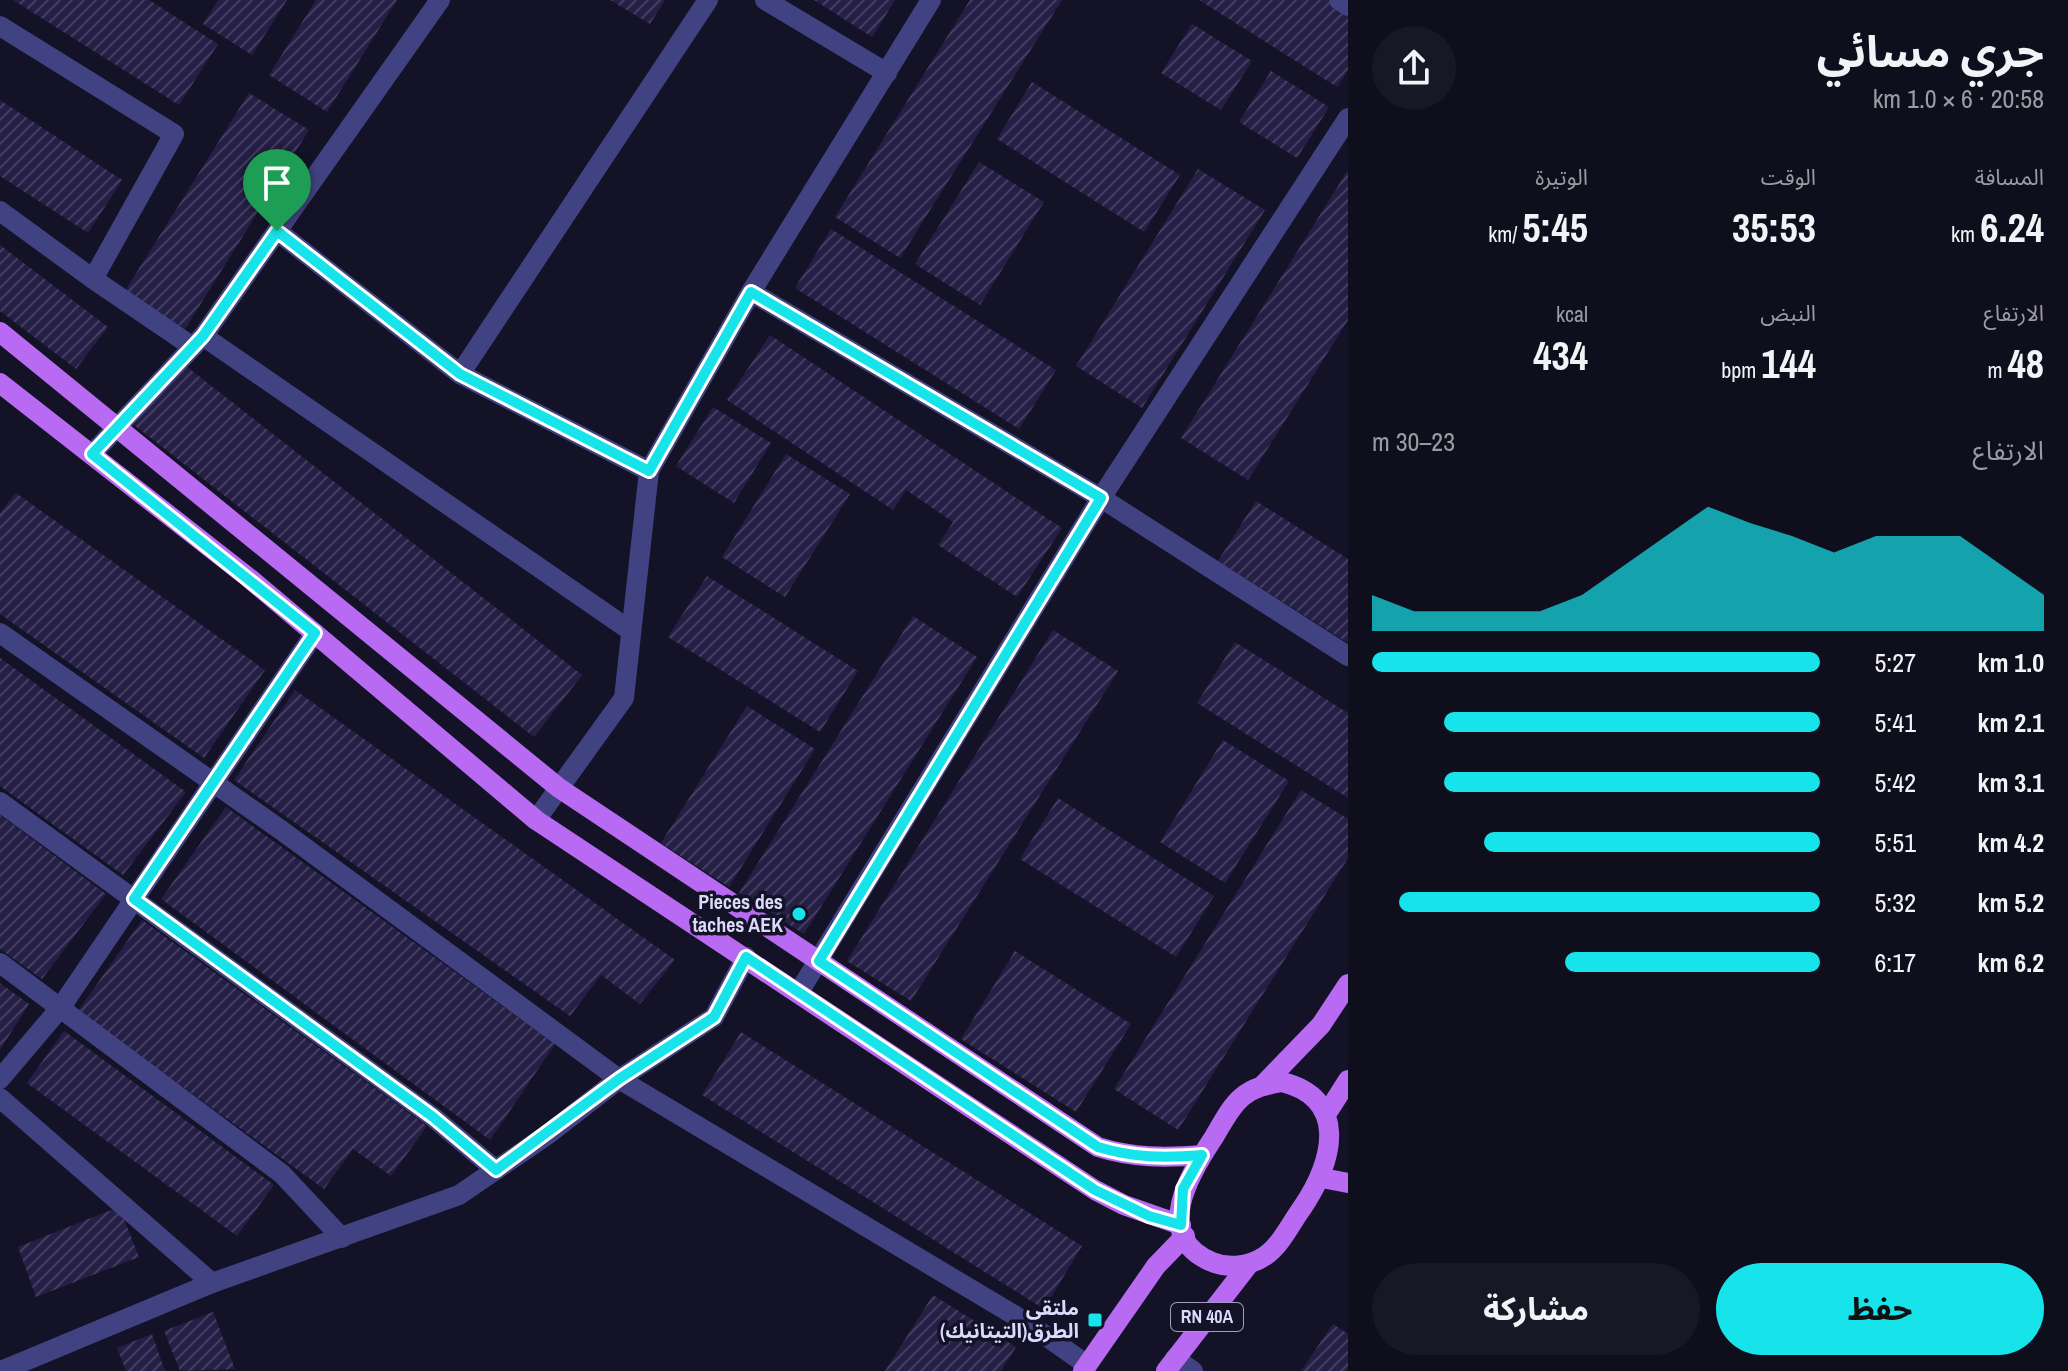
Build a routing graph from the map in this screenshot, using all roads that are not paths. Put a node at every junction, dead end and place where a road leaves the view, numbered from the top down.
1 (440, 0) edge
2 (708, 0) edge
3 (765, 0) edge
4 (931, 0) edge
5 (1339, 0) edge
6 (1348, 6) edge
7 (0, 26) edge
8 (887, 73) junction
9 (1348, 118) edge
10 (0, 211) edge
11 (277, 231) junction
12 (93, 279) junction
13 (751, 292) junction
14 (0, 332) edge
15 (198, 342) junction
16 (460, 374) junction
17 (1, 385) edge
18 (119, 425) junction
19 (92, 454) junction
20 (649, 471) junction
21 (1101, 498) junction
22 (631, 631) junction
23 (0, 633) edge
24 (315, 633) junction
25 (1348, 656) edge
26 (214, 782) junction
27 (559, 788) junction
28 (0, 802) edge
29 (536, 820) junction
30 (134, 899) junction
31 (746, 957) junction
32 (819, 961) junction
33 (0, 963) edge
34 (1348, 984) edge
35 (799, 992) junction
36 (61, 1007) junction
37 (0, 1079) edge
38 (619, 1079) junction
39 (1348, 1080) edge
40 (1263, 1085) junction
41 (0, 1098) edge
42 (1337, 1121) edge
43 (1202, 1155) junction
44 (496, 1170) junction
45 (1322, 1178) junction
46 (1348, 1183) edge
47 (1183, 1231) junction
48 (342, 1238) junction
49 (1249, 1264) junction
50 (212, 1283) junction
51 (1170, 1364) edge
52 (1085, 1368) edge
53 (1, 1371) edge
54 (1193, 1371) edge

1 - 11 street
2 - 16 street
3 - 8 street
4 - 8 street
5 - 6 street
7 - 12 street
8 - 13 street
9 - 21 street
10 - 12 street
11 - 15 street
11 - 16 street
12 - 15 street
13 - 20 street
13 - 21 street
14 - 18 main road
15 - 18 street
15 - 22 street
16 - 20 street
17 - 19 main road
18 - 19 street
18 - 27 main road
19 - 24 main road
20 - 22 street
21 - 25 street
21 - 32 street
22 - 27 street
23 - 26 street
24 - 26 street
24 - 29 main road
26 - 30 street
26 - 38 street
27 - 29 street
27 - 32 main road
28 - 30 street
29 - 31 main road
30 - 36 street
30 - 44 street
31 - 35 main road
31 - 38 street
32 - 35 street
32 - 43 main road
33 - 36 street
34 - 40 main road
35 - 47 main road
36 - 37 street
36 - 48 street
38 - 44 street
38 - 52 street
39 - 42 main road
40 - 42 main road
40 - 43 main road
41 - 50 street
42 - 45 main road
43 - 47 main road
44 - 48 street
45 - 46 main road
45 - 49 main road
47 - 49 main road
47 - 52 main road
48 - 50 street
49 - 51 main road, RN 40A
50 - 53 street
51 - 54 street

